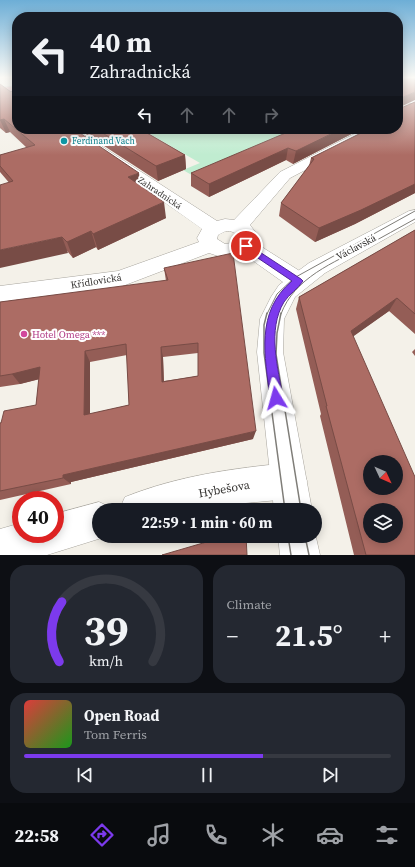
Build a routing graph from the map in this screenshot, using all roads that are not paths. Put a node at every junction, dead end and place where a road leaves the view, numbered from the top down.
1 (74, 134) edge
2 (364, 134) edge
3 (415, 215) edge
4 (238, 227) junction
5 (213, 237) junction
6 (246, 246) junction
7 (298, 281) junction
8 (0, 295) edge
9 (291, 495) edge
10 (163, 503) edge
11 (92, 523) edge
12 (64, 531) edge
13 (22, 543) edge
14 (298, 543) edge
15 (0, 549) edge
16 (300, 555) edge

1 - 5 street, Zahradnická
2 - 4 street
3 - 7 street, Václavská
4 - 5 street
4 - 6 street
5 - 6 street
5 - 8 street, Křídlovická
6 - 7 street
7 - 9 street, Hybešova
9 - 10 street, Hybešova
11 - 12 street
13 - 15 street
14 - 16 street

